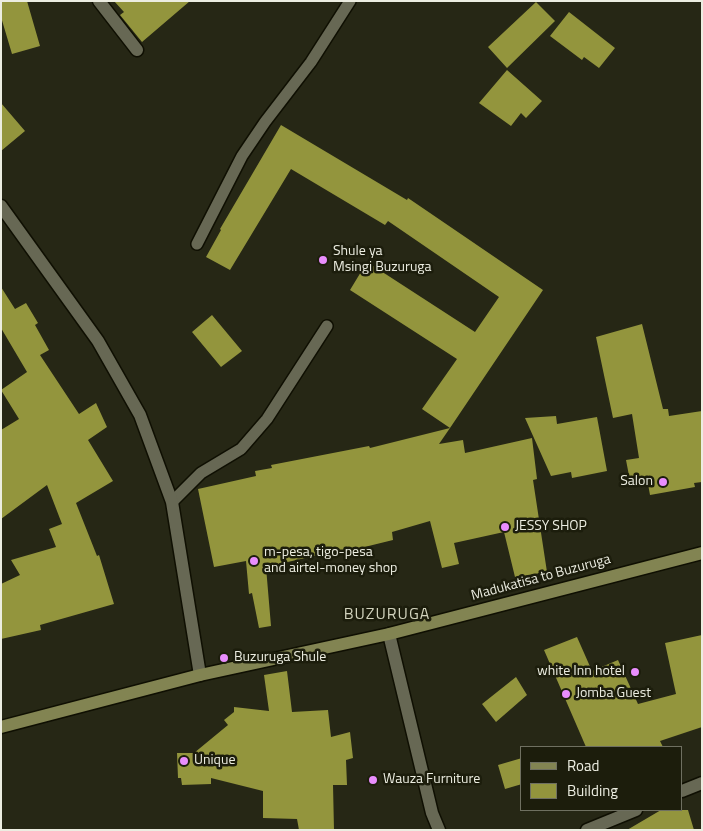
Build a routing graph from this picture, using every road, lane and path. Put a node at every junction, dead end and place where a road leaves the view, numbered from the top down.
1 (99, 1) edge
2 (350, 1) edge
3 (137, 50) dead end
4 (1, 206) edge
5 (197, 244) dead end
6 (327, 326) dead end
7 (172, 502) junction
8 (702, 553) edge
9 (389, 634) junction
10 (200, 675) junction
11 (1, 727) edge
12 (702, 783) edge
13 (683, 791) edge
14 (634, 811) edge
15 (439, 830) edge
16 (588, 830) edge

1 - 3 street
2 - 5 lane
4 - 7 street
6 - 7 lane
7 - 10 street
8 - 9 main road, Madukatisa to Buzuruga
9 - 10 main road, Madukatisa to Buzuruga
9 - 15 street
10 - 11 main road, Madukatisa to Buzuruga
12 - 13 street
14 - 16 street

